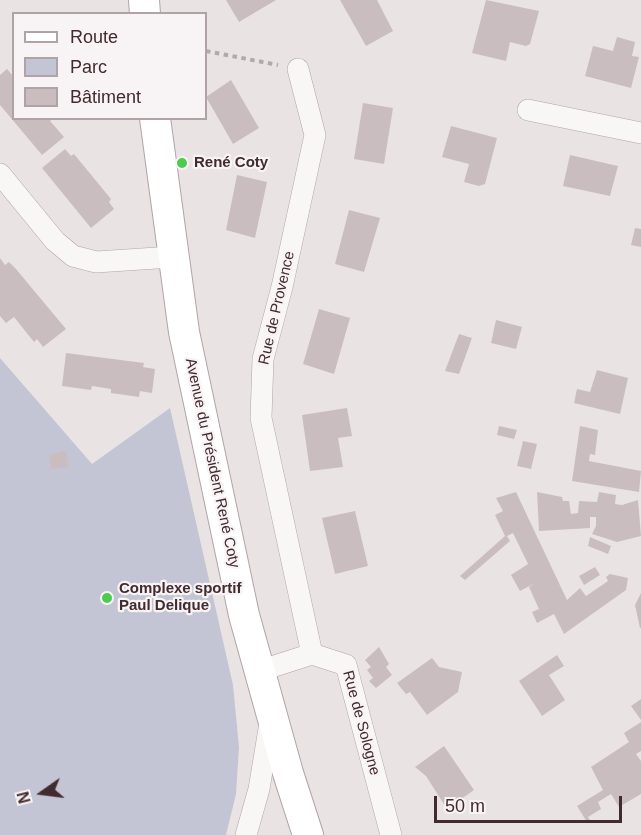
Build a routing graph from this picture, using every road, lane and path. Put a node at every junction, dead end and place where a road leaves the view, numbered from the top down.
1 (207, 51) edge
2 (298, 69) joint
3 (528, 110) dead end
4 (155, 120) edge
5 (641, 134) edge
6 (0, 174) edge
7 (172, 257) junction
8 (312, 654) junction
9 (259, 671) junction
10 (271, 713) junction
11 (246, 835) edge
12 (309, 835) edge
13 (391, 835) edge

1 - 2 path
2 - 8 street, Rue de Provence
3 - 5 street
4 - 7 street, Avenue du Président René Coty
6 - 7 street
7 - 9 street, Avenue du Président René Coty
8 - 9 street
8 - 13 street, Rue de Sologne
9 - 10 street, Avenue du Président René Coty
10 - 11 street
10 - 12 street, Avenue du Président René Coty

